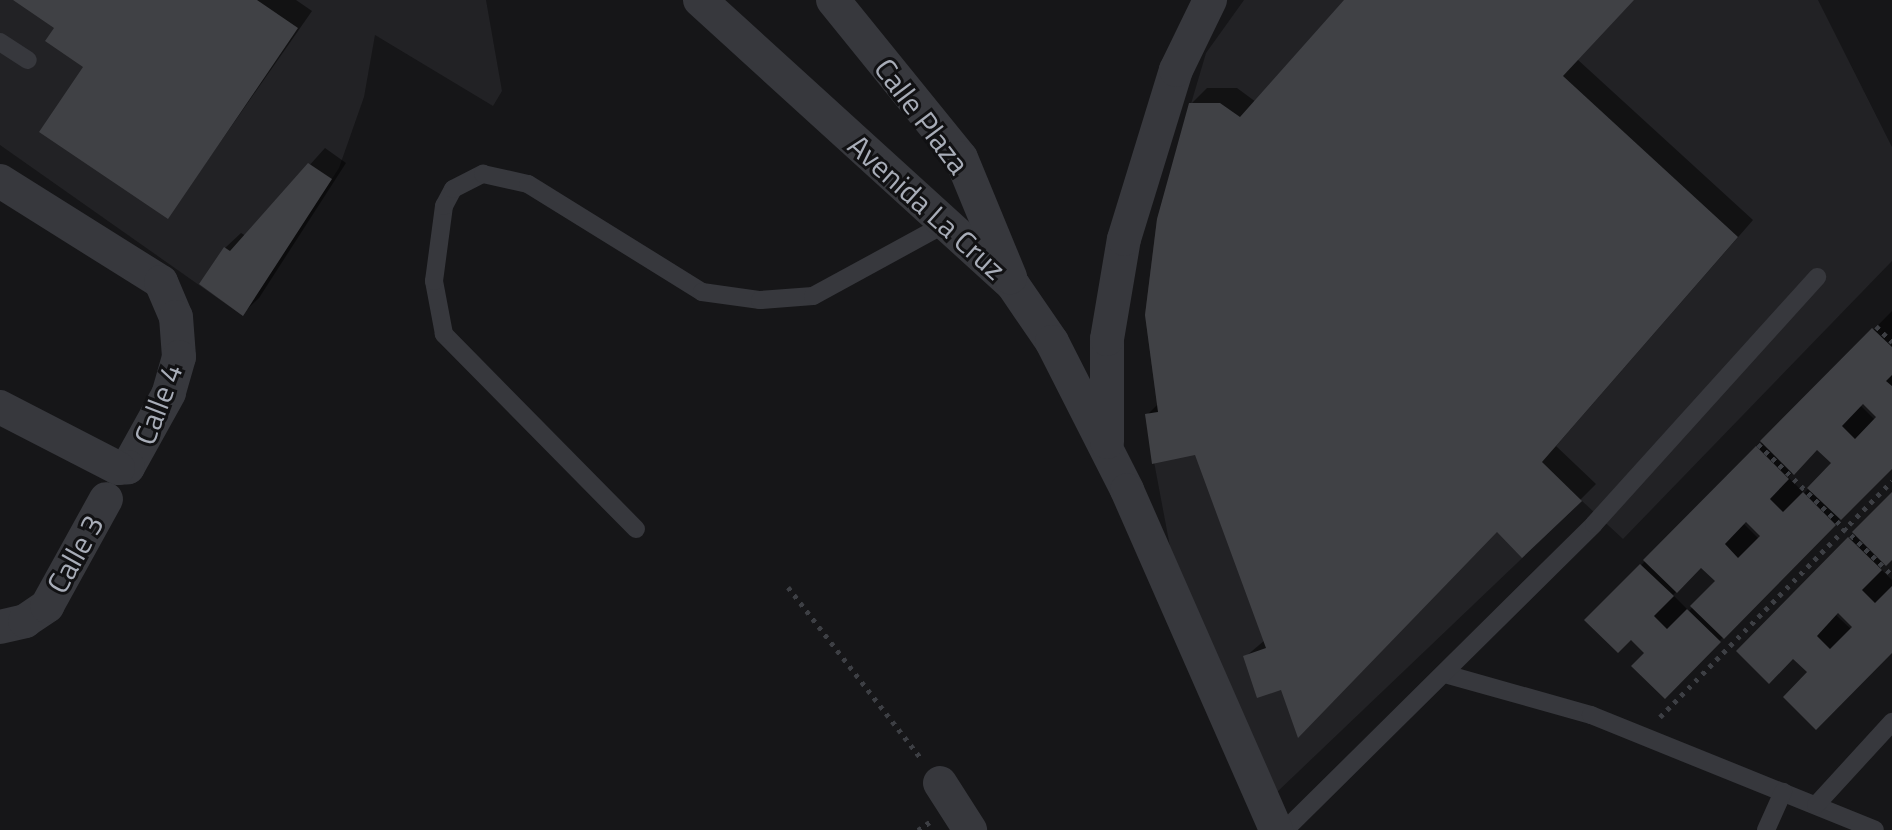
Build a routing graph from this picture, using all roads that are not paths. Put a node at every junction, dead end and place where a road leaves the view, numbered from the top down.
1 (700, 0) edge
2 (833, 0) edge
3 (1210, 0) edge
4 (0, 42) edge
5 (28, 60) dead end
6 (0, 181) edge
7 (945, 224) junction
8 (1817, 277) dead end
9 (1013, 285) junction
10 (0, 407) edge
11 (1107, 451) junction
12 (112, 483) junction
13 (636, 529) dead end
14 (0, 627) edge
15 (1445, 674) junction
16 (1892, 722) edge
17 (940, 783) road end
18 (1783, 792) junction
19 (1816, 805) junction
20 (970, 830) edge
21 (1276, 830) edge
22 (1285, 830) edge
23 (1766, 830) edge
24 (1875, 830) edge

1 - 7 street, Avenida La Cruz
2 - 9 street, Calle Plaza
3 - 11 street
4 - 5 lane
6 - 12 street, Calle 4
7 - 9 street, Avenida La Cruz
7 - 13 lane
8 - 15 lane
9 - 11 street, Avenida La Cruz
10 - 12 street
11 - 21 street, Avenida La Cruz
12 - 14 street, Calle 3
15 - 18 lane
15 - 22 lane
16 - 19 lane
17 - 20 street
18 - 19 lane
18 - 23 lane
19 - 24 lane

